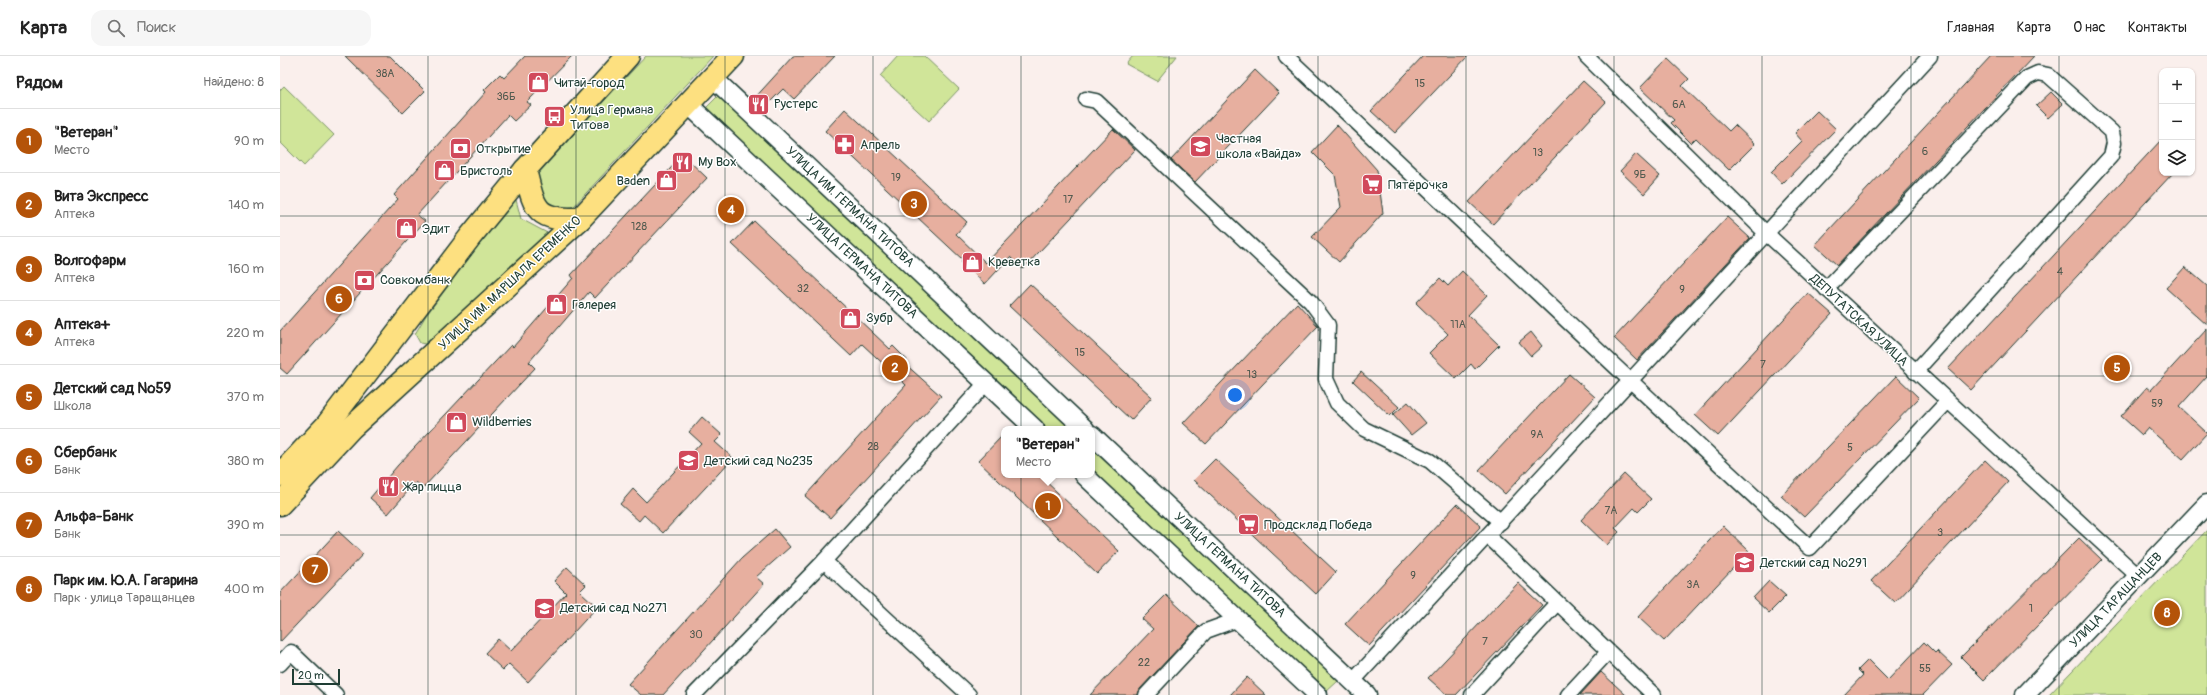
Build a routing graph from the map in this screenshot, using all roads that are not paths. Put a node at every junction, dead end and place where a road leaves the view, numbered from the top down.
1 (628, 56) edge
2 (733, 56) edge
3 (1286, 56) edge
4 (1586, 56) edge
5 (1930, 56) edge
6 (712, 77) junction
7 (1086, 99) dead end
8 (688, 104) junction
9 (525, 170) junction
10 (580, 219) junction
11 (1766, 233) junction
12 (1826, 289) junction
13 (1915, 372) junction
14 (1630, 382) junction
15 (986, 383) junction
16 (1947, 402) junction
17 (1032, 426) edge
18 (1082, 426) edge
19 (1095, 438) edge
20 (280, 475) edge
21 (1087, 478) edge
22 (280, 504) edge
23 (2207, 504) edge
24 (1501, 522) junction
25 (1488, 536) junction
26 (824, 561) junction
27 (2139, 576) junction
28 (1557, 603) junction
29 (1239, 619) junction
30 (1608, 652) junction
31 (280, 664) edge
32 (1356, 689) edge
33 (336, 695) edge
34 (694, 695) edge
35 (969, 695) edge
36 (1146, 695) edge
37 (1318, 695) edge
38 (1472, 695) edge
39 (1568, 695) edge
40 (1654, 695) edge
41 (2025, 695) edge

1 - 9 highway
2 - 6 highway, УЛИЦА ИМ. МАРШАЛА ЕРЕМЕНКО
3 - 14 street
4 - 11 street, ДЕПУТАТСКАЯ УЛИЦА
5 - 11 street
6 - 8 highway, УЛИЦА ИМ. МАРШАЛА ЕРЕМЕНКО
6 - 18 street, УЛИЦА ИМ. ГЕРМАНА ТИТОВА
7 - 24 street
8 - 10 highway, УЛИЦА ИМ. МАРШАЛА ЕРЕМЕНКО
8 - 15 street, УЛИЦА ГЕРМАНА ТИТОВА
9 - 10 highway
9 - 20 highway
10 - 22 highway, УЛИЦА ИМ. МАРШАЛА ЕРЕМЕНКО
11 - 12 street, ДЕПУТАТСКАЯ УЛИЦА
11 - 14 street
12 - 13 street, ДЕПУТАТСКАЯ УЛИЦА
12 - 13 street
13 - 16 street, ДЕПУТАТСКАЯ УЛИЦА
14 - 16 street
14 - 24 street
15 - 17 street, УЛИЦА ГЕРМАНА ТИТОВА
15 - 26 street
16 - 27 street, ДЕПУТАТСКАЯ УЛИЦА
19 - 32 street, УЛИЦА ГЕРМАНА ТИТОВА
21 - 29 street
23 - 27 street, УЛИЦА ТАРАЩАНЦЕВ
24 - 25 street
25 - 28 street
25 - 32 street
26 - 34 street
26 - 35 street
27 - 41 street, УЛИЦА ТАРАЩАНЦЕВ
28 - 30 street
28 - 38 street
29 - 36 street
29 - 37 street
30 - 39 street
30 - 40 street
31 - 33 street

